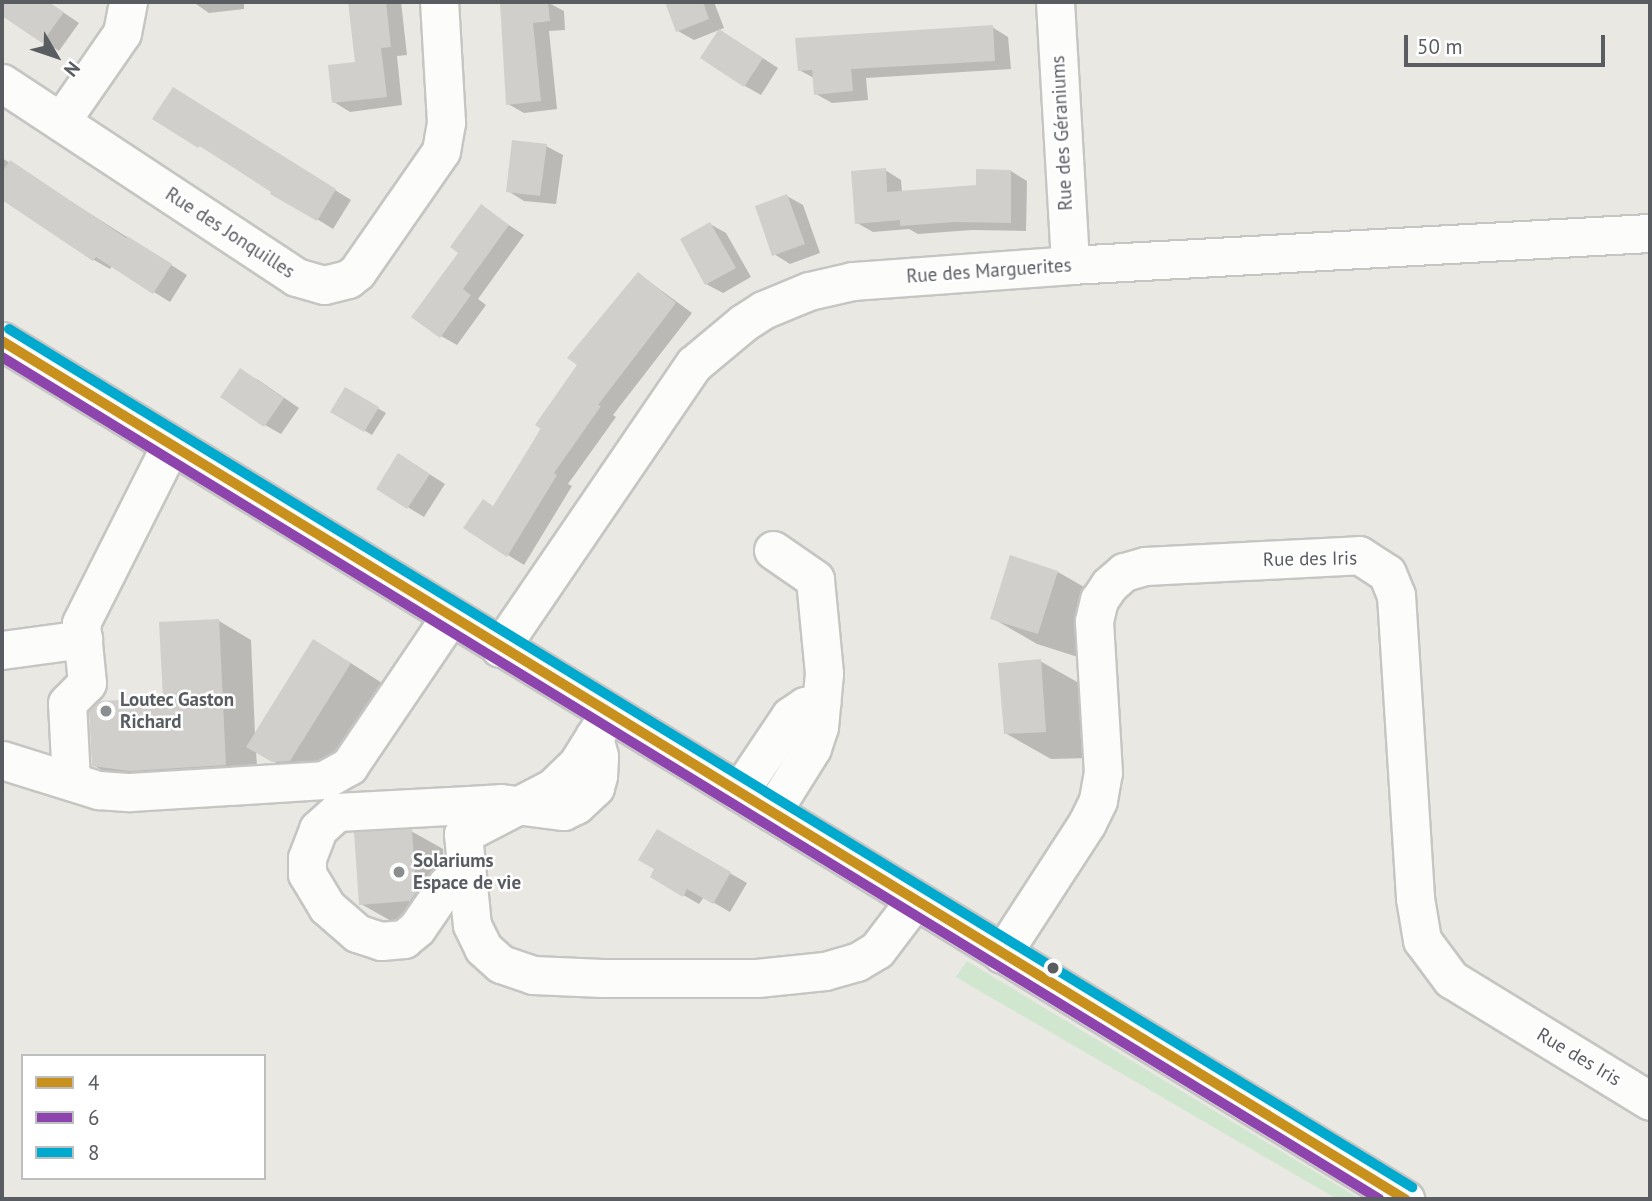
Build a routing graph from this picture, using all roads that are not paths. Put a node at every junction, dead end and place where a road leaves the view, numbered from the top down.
1 (128, 2) edge
2 (439, 2) edge
3 (1055, 2) edge
4 (2, 83) edge
5 (61, 121) junction
6 (1650, 233) edge
7 (1070, 265) junction
8 (2, 341) edge
9 (170, 446) junction
10 (773, 550) dead end
11 (450, 617) junction
12 (83, 639) junction
13 (500, 648) junction
14 (2, 650) edge
15 (822, 702) junction
16 (601, 725) junction
17 (2, 760) edge
18 (71, 781) junction
19 (739, 792) junction
20 (520, 805) junction
21 (772, 812) junction
22 (465, 871) junction
23 (915, 900) junction
24 (417, 928) junction
25 (1002, 954) junction
26 (491, 957) junction
27 (1650, 1101) edge
28 (1405, 1199) edge

1 - 5 street
2 - 5 street, Rue des Jonquilles
3 - 7 street, Rue des Géraniums
4 - 5 street, Rue des Jonquilles
6 - 7 street, Rue des Marguerites
7 - 13 street, Rue des Marguerites
8 - 9 street
9 - 11 street
9 - 12 street
10 - 15 street
11 - 13 street
11 - 18 street
12 - 14 street
12 - 18 street
13 - 16 street
15 - 19 street
15 - 21 street
16 - 19 street
16 - 20 street
17 - 18 street
19 - 21 street
20 - 22 street
20 - 24 street
21 - 23 street
22 - 24 street
22 - 26 street
23 - 25 street
23 - 26 street
24 - 26 street
25 - 27 street, Rue des Iris
25 - 28 street

